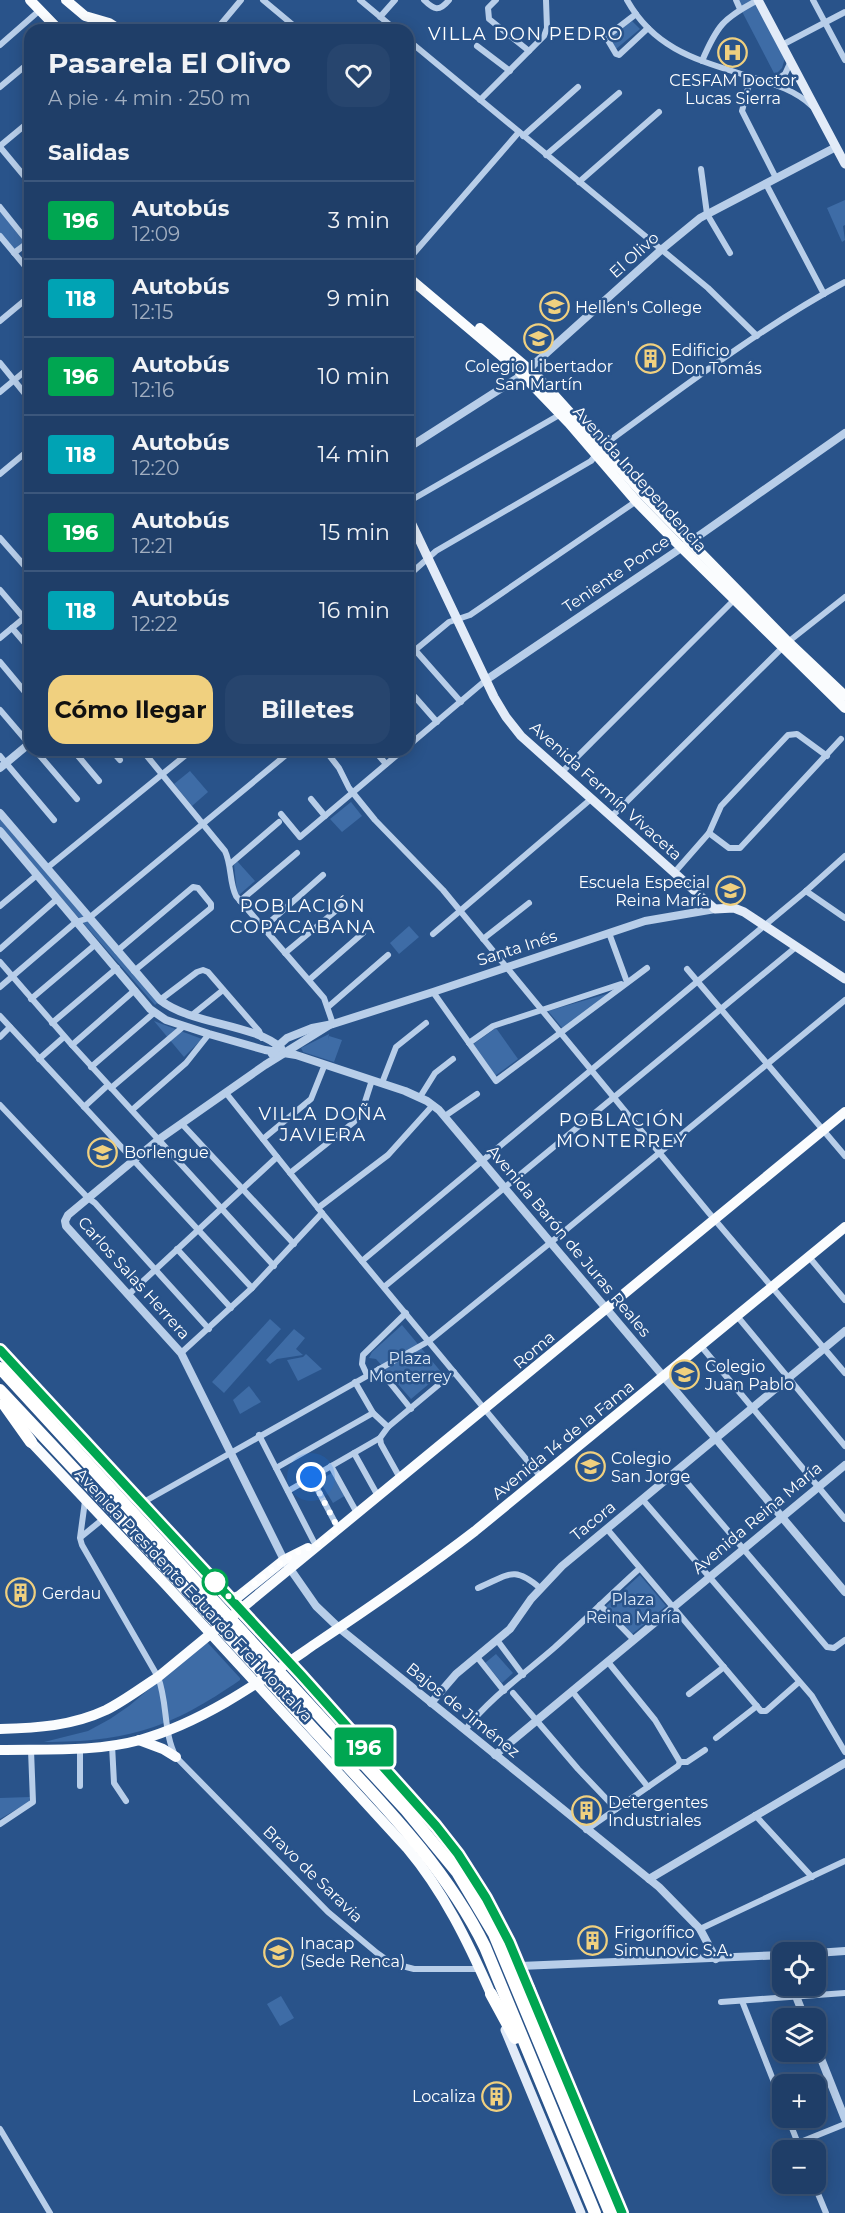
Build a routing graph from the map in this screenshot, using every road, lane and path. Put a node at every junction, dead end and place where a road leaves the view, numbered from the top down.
1 (30, 0) edge
2 (66, 0) edge
3 (241, 0) edge
4 (263, 0) edge
5 (360, 0) edge
6 (395, 0) edge
7 (424, 0) edge
8 (449, 0) edge
9 (496, 0) edge
10 (546, 0) edge
11 (627, 0) edge
12 (735, 0) edge
13 (758, 0) edge
14 (813, 0) edge
15 (740, 9) junction
16 (40, 10) junction
17 (845, 12) edge
18 (636, 14) junction
19 (380, 17) junction
20 (825, 23) junction
21 (53, 24) edge
22 (111, 24) edge
23 (221, 24) edge
24 (291, 24) edge
25 (389, 24) edge
26 (648, 28) junction
27 (0, 45) edge
28 (414, 45) edge
29 (782, 45) junction
30 (477, 46) dead end
31 (529, 51) junction
32 (845, 60) edge
33 (702, 61) junction
34 (791, 61) junction
35 (24, 67) edge
36 (510, 71) junction
37 (751, 77) junction
38 (771, 83) junction
39 (0, 87) edge
40 (578, 87) dead end
41 (619, 93) dead end
42 (480, 100) junction
43 (817, 111) junction
44 (660, 112) dead end
45 (24, 126) edge
46 (521, 134) junction
47 (0, 146) edge
48 (836, 147) junction
49 (546, 155) junction
50 (844, 162) edge
51 (700, 169) dead end
52 (24, 173) edge
53 (776, 178) junction
54 (579, 183) junction
55 (766, 184) junction
56 (0, 207) edge
57 (707, 214) junction
58 (24, 235) edge
59 (0, 236) edge
60 (24, 245) edge
61 (661, 250) junction
62 (14, 253) junction
63 (414, 253) edge
64 (730, 253) dead end
65 (24, 265) edge
66 (414, 274) edge
67 (414, 282) edge
68 (845, 282) edge
69 (824, 294) junction
70 (24, 301) edge
71 (0, 321) edge
72 (757, 336) junction
73 (0, 363) edge
74 (24, 372) edge
75 (526, 372) junction
76 (14, 380) junction
77 (0, 392) edge
78 (24, 392) edge
79 (561, 414) junction
80 (845, 433) edge
81 (414, 444) edge
82 (600, 452) junction
83 (24, 454) edge
84 (0, 474) edge
85 (414, 499) edge
86 (641, 499) junction
87 (414, 529) edge
88 (0, 538) edge
89 (686, 545) junction
90 (428, 559) junction
91 (24, 565) edge
92 (414, 571) edge
93 (0, 590) edge
94 (737, 597) junction
95 (845, 597) edge
96 (24, 613) edge
97 (24, 618) edge
98 (458, 619) junction
99 (12, 628) junction
100 (0, 637) edge
101 (24, 642) edge
102 (785, 645) junction
103 (415, 650) joint
104 (0, 662) edge
105 (486, 680) junction
106 (24, 691) edge
107 (845, 696) edge
108 (415, 697) dead end
109 (461, 702) junction
110 (845, 708) edge
111 (0, 710) edge
112 (437, 722) junction
113 (24, 737) edge
114 (414, 739) edge
115 (841, 739) dead end
116 (24, 748) edge
117 (40, 756) edge
118 (78, 756) edge
119 (116, 756) edge
120 (147, 756) edge
121 (184, 756) edge
122 (285, 756) edge
123 (330, 756) edge
124 (379, 756) edge
125 (396, 756) edge
126 (827, 756) junction
127 (120, 760) dead end
128 (2, 762) edge
129 (386, 764) junction
130 (561, 773) junction
131 (162, 774) junction
132 (99, 781) dead end
133 (352, 792) junction
134 (76, 799) dead end
135 (310, 799) dead end
136 (591, 799) junction
137 (0, 813) edge
138 (281, 814) dead end
139 (325, 816) junction
140 (611, 817) junction
141 (54, 820) dead end
142 (279, 822) dead end
143 (204, 824) junction
144 (0, 831) edge
145 (709, 833) junction
146 (297, 853) dead end
147 (845, 856) edge
148 (230, 864) junction
149 (47, 868) junction
150 (674, 873) junction
151 (37, 875) junction
152 (323, 875) dead end
153 (806, 891) junction
154 (57, 899) junction
155 (240, 901) junction
156 (529, 903) dead end
157 (344, 904) dead end
158 (0, 906) edge
159 (715, 909) junction
160 (460, 911) junction
161 (89, 918) junction
162 (845, 918) edge
163 (76, 922) junction
164 (765, 925) junction
165 (263, 928) junction
166 (363, 933) dead end
167 (609, 933) junction
168 (433, 934) dead end
169 (483, 939) junction
170 (96, 944) junction
171 (796, 947) junction
172 (0, 949) edge
173 (117, 951) junction
174 (285, 953) junction
175 (388, 955) dead end
176 (0, 962) edge
177 (506, 967) junction
178 (117, 968) junction
179 (647, 968) dead end
180 (687, 969) dead end
181 (134, 971) junction
182 (12, 976) junction
183 (845, 979) edge
184 (309, 980) junction
185 (697, 981) junction
186 (627, 982) junction
187 (0, 987) edge
188 (135, 990) junction
189 (223, 990) junction
190 (433, 992) junction
191 (31, 999) junction
192 (160, 1000) junction
193 (845, 1000) edge
194 (328, 1007) junction
195 (720, 1009) junction
196 (541, 1010) junction
197 (154, 1012) junction
198 (192, 1015) junction
199 (0, 1016) edge
200 (52, 1023) junction
201 (426, 1023) dead end
202 (332, 1024) junction
203 (184, 1026) junction
204 (10, 1027) junction
205 (560, 1033) junction
206 (208, 1034) junction
207 (0, 1037) edge
208 (64, 1037) junction
209 (262, 1038) junction
210 (469, 1043) junction
211 (72, 1045) junction
212 (276, 1049) junction
213 (286, 1052) junction
214 (39, 1059) junction
215 (453, 1059) dead end
216 (325, 1064) junction
217 (265, 1065) junction
218 (767, 1065) junction
219 (91, 1067) junction
220 (590, 1070) junction
221 (372, 1080) junction
222 (382, 1083) junction
223 (110, 1086) junction
224 (226, 1093) junction
225 (477, 1094) dead end
226 (420, 1097) junction
227 (613, 1097) junction
228 (0, 1105) edge
229 (433, 1105) junction
230 (84, 1107) junction
231 (132, 1110) junction
232 (845, 1113) edge
233 (445, 1116) junction
234 (182, 1124) junction
235 (823, 1131) junction
236 (263, 1139) junction
237 (158, 1140) junction
238 (660, 1154) junction
239 (845, 1156) edge
240 (277, 1157) junction
241 (134, 1160) junction
242 (482, 1160) junction
243 (290, 1173) junction
244 (504, 1187) junction
245 (243, 1189) junction
246 (88, 1198) junction
247 (221, 1209) junction
248 (320, 1211) junction
249 (715, 1220) junction
250 (65, 1221) joint
251 (844, 1229) edge
252 (198, 1230) junction
253 (294, 1244) junction
254 (550, 1244) junction
255 (177, 1250) junction
256 (809, 1257) junction
257 (362, 1261) junction
258 (274, 1266) junction
259 (155, 1270) junction
260 (384, 1287) junction
261 (772, 1287) junction
262 (252, 1288) junction
263 (128, 1295) junction
264 (845, 1300) edge
265 (231, 1308) junction
266 (606, 1310) junction
267 (406, 1314) junction
268 (736, 1316) junction
269 (209, 1329) junction
270 (845, 1331) edge
271 (429, 1341) junction
272 (701, 1346) junction
273 (824, 1348) junction
274 (0, 1350) edge
275 (182, 1353) junction
276 (0, 1366) edge
277 (379, 1369) junction
278 (454, 1372) junction
279 (845, 1373) edge
280 (367, 1375) junction
281 (663, 1377) junction
282 (789, 1378) junction
283 (355, 1382) junction
284 (0, 1390) edge
285 (0, 1398) edge
286 (753, 1408) junction
287 (0, 1409) edge
288 (411, 1409) junction
289 (485, 1410) junction
290 (374, 1413) junction
291 (63, 1418) junction
292 (388, 1427) junction
293 (260, 1435) junction
294 (380, 1438) junction
295 (715, 1439) junction
296 (31, 1442) junction
297 (845, 1446) edge
298 (230, 1452) junction
299 (354, 1453) junction
300 (845, 1465) edge
301 (330, 1466) junction
302 (276, 1468) junction
303 (677, 1471) junction
304 (311, 1477) junction
305 (541, 1477) junction
306 (400, 1478) junction
307 (819, 1487) junction
308 (288, 1491) junction
309 (378, 1496) junction
310 (85, 1500) junction
311 (643, 1500) junction
312 (142, 1503) junction
313 (357, 1513) junction
314 (782, 1518) junction
315 (103, 1519) junction
316 (845, 1519) edge
317 (338, 1528) junction
318 (607, 1529) junction
319 (80, 1538) junction
320 (316, 1546) junction
321 (743, 1549) junction
322 (286, 1564) junction
323 (639, 1569) junction
324 (179, 1572) junction
325 (709, 1578) junction
326 (478, 1588) dead end
327 (540, 1588) junction
328 (845, 1592) edge
329 (231, 1599) junction
330 (600, 1605) junction
331 (240, 1608) junction
332 (673, 1608) junction
333 (339, 1628) junction
334 (211, 1633) junction
335 (497, 1640) junction
336 (634, 1640) junction
337 (845, 1640) edge
338 (477, 1657) junction
339 (289, 1662) junction
340 (608, 1662) junction
341 (723, 1667) junction
342 (523, 1675) junction
343 (158, 1677) junction
344 (799, 1682) junction
345 (256, 1683) junction
346 (504, 1691) junction
347 (572, 1691) junction
348 (513, 1693) dead end
349 (689, 1694) dead end
350 (323, 1700) junction
351 (431, 1703) junction
352 (757, 1706) junction
353 (536, 1721) junction
354 (295, 1725) junction
355 (0, 1729) edge
356 (168, 1730) junction
357 (465, 1730) junction
358 (716, 1738) dead end
359 (139, 1740) junction
360 (112, 1745) junction
361 (80, 1748) junction
362 (339, 1748) junction
363 (0, 1750) edge
364 (32, 1750) junction
365 (705, 1750) dead end
366 (845, 1752) edge
367 (495, 1755) junction
368 (176, 1757) junction
369 (680, 1762) junction
370 (845, 1763) edge
371 (80, 1786) dead end
372 (648, 1787) junction
373 (126, 1801) dead end
374 (616, 1809) junction
375 (755, 1815) junction
376 (0, 1824) edge
377 (586, 1830) junction
378 (845, 1861) edge
379 (812, 1877) junction
380 (649, 1880) junction
381 (700, 1929) junction
382 (845, 1952) edge
383 (826, 1953) edge
384 (772, 1958) edge
385 (716, 1959) junction
386 (520, 1966) junction
387 (480, 1969) junction
388 (529, 1988) junction
389 (845, 1993) edge
390 (491, 1994) junction
391 (796, 1997) junction
392 (742, 2001) junction
393 (721, 2002) dead end
394 (800, 2008) edge
395 (822, 2062) edge
396 (772, 2077) edge
397 (541, 2082) junction
398 (560, 2091) junction
399 (845, 2119) edge
400 (845, 2124) edge
401 (0, 2129) edge
402 (805, 2140) edge
403 (818, 2194) edge
404 (50, 2213) edge
405 (581, 2213) edge
406 (595, 2213) edge
407 (610, 2213) edge
408 (622, 2213) edge
409 (826, 2213) edge

1 - 16 main road
2 - 22 main road
3 - 23 street
4 - 24 street
5 - 19 street
6 - 19 street
7 - 8 street
9 - 31 street
10 - 31 street
11 - 18 street
12 - 15 street
13 - 15 street
13 - 29 main road
14 - 20 street
15 - 33 street
16 - 21 main road
16 - 27 street
17 - 20 street
18 - 26 street
18 - 26 street
19 - 25 street
20 - 29 street
20 - 32 street
26 - 33 street
28 - 42 street
29 - 34 main road
30 - 36 street
31 - 36 street
33 - 37 street
34 - 38 street
34 - 43 main road
35 - 39 street
36 - 42 street
37 - 38 street
37 - 53 street
38 - 43 street
40 - 46 street
41 - 49 street
42 - 46 street
43 - 48 main road
44 - 54 street
45 - 47 street
46 - 49 street
46 - 63 street
47 - 52 street
48 - 50 main road
48 - 53 street, El Olivo
49 - 54 street
51 - 57 street
53 - 55 street, El Olivo
54 - 61 street
55 - 57 street, El Olivo
55 - 69 street
56 - 58 street
57 - 61 street, El Olivo
57 - 64 street
59 - 62 street
60 - 62 street
61 - 72 street
61 - 75 street, El Olivo
62 - 65 street
66 - 75 main road, Avenida Independencia
67 - 75 main road, Avenida Independencia
68 - 69 street
69 - 72 street
70 - 71 street
72 - 82 street
73 - 76 street
74 - 76 street
75 - 79 main road, Avenida Independencia
75 - 81 street, El Olivo
75 - 82 main road, Avenida Independencia
76 - 77 street
76 - 78 street
79 - 82 main road, Avenida Independencia
79 - 85 street
80 - 89 street, Teniente Ponce
82 - 86 main road, Avenida Independencia
82 - 90 street
83 - 84 street
86 - 89 main road, Avenida Independencia
86 - 98 street
87 - 90 main road, Avenida Fermín Vivaceta
88 - 91 street
89 - 94 main road, Avenida Independencia
89 - 105 street, Teniente Ponce
90 - 92 street
90 - 98 main road, Avenida Fermín Vivaceta
93 - 96 street
94 - 102 main road, Avenida Independencia
94 - 130 street
95 - 102 street
97 - 99 street
98 - 103 street
98 - 105 main road, Avenida Fermín Vivaceta
99 - 100 street
99 - 101 street
102 - 107 main road, Avenida Independencia
102 - 110 main road, Avenida Independencia
102 - 140 street
103 - 109 street
104 - 106 street
105 - 109 street, Teniente Ponce
105 - 130 main road, Avenida Fermín Vivaceta
108 - 112 street
109 - 112 street, Teniente Ponce
111 - 113 street
112 - 114 street, Teniente Ponce
115 - 126 street
116 - 128 street
117 - 134 street
118 - 132 street
119 - 127 street
120 - 131 street
121 - 131 street
122 - 143 street
123 - 133 street
124 - 129 street
125 - 129 street
126 - 145 street
126 - 145 street
128 - 141 street
129 - 133 street
130 - 136 main road, Avenida Fermín Vivaceta
131 - 143 street
131 - 149 street
133 - 139 street
133 - 160 street
135 - 139 street
136 - 140 main road, Avenida Fermín Vivaceta
136 - 160 street
137 - 149 street, Avenida Barón de Juras Reales
138 - 139 street
140 - 150 main road, Avenida Fermín Vivaceta
142 - 148 street
143 - 148 street
143 - 161 street
144 - 151 street, Avenida Barón de Juras Reales
145 - 150 street
146 - 155 street
147 - 153 street
148 - 155 street
149 - 161 street, Avenida Barón de Juras Reales
150 - 159 main road, Avenida Fermín Vivaceta
151 - 154 street, Avenida Barón de Juras Reales
151 - 158 street
152 - 165 street
153 - 162 street
153 - 164 street
154 - 163 street, Avenida Barón de Juras Reales
154 - 172 street
155 - 165 street
156 - 169 street
157 - 174 street
159 - 164 main road
159 - 167 street, Santa Inés
160 - 168 street
160 - 169 street
161 - 163 street
161 - 173 street, Avenida Barón de Juras Reales
163 - 170 street, Avenida Barón de Juras Reales
163 - 182 street
164 - 171 main road
164 - 185 street
165 - 174 street
166 - 184 street
167 - 177 street, Santa Inés
167 - 186 street
169 - 177 street
170 - 178 street, Avenida Barón de Juras Reales
170 - 191 street
171 - 183 main road
171 - 195 street
173 - 181 street, Avenida Barón de Juras Reales
173 - 181 street
174 - 184 street
175 - 194 street
176 - 182 street
177 - 190 street, Santa Inés
177 - 196 street
178 - 188 street, Avenida Barón de Juras Reales
178 - 200 street
179 - 186 street
180 - 185 street
181 - 192 street, Avenida Barón de Juras Reales
182 - 187 street
182 - 191 street
184 - 194 street
185 - 195 street
185 - 220 street
186 - 196 street
186 - 205 street
188 - 197 street, Avenida Barón de Juras Reales
188 - 211 street
189 - 192 street
189 - 198 street
189 - 209 street
190 - 202 street, Santa Inés
190 - 210 street
191 - 200 street
192 - 197 street
192 - 198 street, Avenida Barón de Juras Reales
193 - 218 street
194 - 202 street
195 - 218 street
195 - 227 street
196 - 205 street
196 - 210 street
197 - 203 street, Avenida Barón de Juras Reales
197 - 219 street
198 - 209 street, Avenida Barón de Juras Reales
199 - 204 street
200 - 208 street
201 - 222 street
202 - 212 street, Santa Inés
202 - 213 street, Santa Inés
203 - 206 street, Avenida Barón de Juras Reales
203 - 223 street
204 - 207 street
204 - 214 street
205 - 210 street
205 - 220 street
206 - 212 street, Avenida Barón de Juras Reales
206 - 231 street
208 - 211 street
208 - 214 street
209 - 212 street, Avenida Barón de Juras Reales
211 - 219 street
212 - 213 street, Avenida Barón de Juras Reales
212 - 217 street, Santa Inés
213 - 216 street, Avenida Barón de Juras Reales
213 - 217 street, Santa Inés
214 - 230 street
215 - 226 street
216 - 221 street, Avenida Barón de Juras Reales
216 - 236 street
217 - 224 street, Santa Inés
218 - 235 street
218 - 238 street
219 - 223 street
220 - 227 street
220 - 242 street
221 - 222 street, Avenida Barón de Juras Reales
221 - 243 street
222 - 226 street, Avenida Barón de Juras Reales
223 - 230 street
223 - 231 street
224 - 234 street, Santa Inés
224 - 236 street
225 - 233 street
226 - 229 street, Avenida Barón de Juras Reales
227 - 238 street
227 - 244 street
228 - 246 street, Carlos Salas Herrera
229 - 233 street, Avenida Barón de Juras Reales
229 - 248 street
230 - 241 street
231 - 237 street
232 - 235 main road, Roma
233 - 242 street, Avenida Barón de Juras Reales
234 - 237 street, Santa Inés
234 - 245 street
235 - 239 street
235 - 249 main road, Roma
236 - 240 street
237 - 241 street, Santa Inés
237 - 247 street
238 - 249 street
238 - 254 street
240 - 243 street
240 - 245 street
241 - 246 street, Santa Inés
241 - 252 street
242 - 244 street, Avenida Barón de Juras Reales
242 - 257 street
243 - 248 street
244 - 254 street, Avenida Barón de Juras Reales
244 - 260 street
245 - 247 street
245 - 253 street
246 - 250 street, Santa Inés
246 - 259 street, Carlos Salas Herrera
247 - 252 street
247 - 258 street
248 - 253 street
248 - 257 street
249 - 261 street
249 - 266 main road, Roma
250 - 263 street, Carlos Salas Herrera
251 - 256 main road, Avenida 14 de la Fama
252 - 255 street
252 - 262 street
253 - 258 street
254 - 266 street, Avenida Barón de Juras Reales
254 - 271 street
255 - 259 street
255 - 265 street
256 - 261 main road, Avenida 14 de la Fama
256 - 264 street
257 - 260 street
258 - 262 street
259 - 263 street
259 - 269 street, Carlos Salas Herrera
260 - 267 street
261 - 268 main road, Avenida 14 de la Fama
261 - 273 street
262 - 265 street
263 - 275 street, Carlos Salas Herrera
265 - 269 street
266 - 281 street, Avenida Barón de Juras Reales
266 - 289 main road, Roma
267 - 271 street
267 - 280 street
268 - 272 main road, Avenida 14 de la Fama
268 - 282 street
269 - 275 street
270 - 273 street, Tacora
271 - 277 street
271 - 278 street
272 - 281 main road, Avenida 14 de la Fama
272 - 286 street
273 - 279 street
273 - 282 street, Tacora
274 - 291 main road, Avenida Presidente Eduardo Frei Montalva
275 - 298 street, Carlos Salas Herrera
276 - 291 highway
276 - 324 highway
277 - 280 street
277 - 288 street
278 - 288 street
278 - 289 street
280 - 283 street
281 - 295 street, Avenida Barón de Juras Reales
281 - 305 main road, Avenida 14 de la Fama
282 - 286 street, Tacora
282 - 297 street
283 - 290 street
283 - 293 street
284 - 324 highway
285 - 296 highway
286 - 295 street, Tacora
286 - 307 street
287 - 296 main road, Avenida Presidente Eduardo Frei Montalva
288 - 292 street
289 - 305 street
289 - 306 main road, Roma
290 - 292 street
290 - 302 street
291 - 312 main road, Avenida Presidente Eduardo Frei Montalva
292 - 294 street
293 - 298 street
293 - 302 street
294 - 299 street
294 - 306 street
295 - 303 street, Tacora
295 - 314 street, Avenida Barón de Juras Reales
296 - 310 main road, Avenida Presidente Eduardo Frei Montalva
298 - 312 street
298 - 322 street, Bajos de Jiménez
299 - 301 street
299 - 309 street
300 - 307 street, Avenida Reina María
301 - 304 street
301 - 313 street
302 - 308 street
303 - 311 street, Tacora
303 - 321 street
304 - 308 street
304 - 317 street
305 - 333 main road, Avenida 14 de la Fama
306 - 309 main road, Roma
307 - 314 street, Avenida Reina María
307 - 316 street
308 - 320 street
309 - 313 main road, Roma
310 - 315 main road, Avenida Presidente Eduardo Frei Montalva
310 - 319 street
311 - 318 street, Tacora
311 - 325 street
312 - 329 main road, Avenida Presidente Eduardo Frei Montalva
313 - 317 main road, Roma
314 - 321 street, Avenida Reina María
314 - 328 street, Avenida Barón de Juras Reales
315 - 319 street
315 - 334 main road, Avenida Presidente Eduardo Frei Montalva
317 - 320 main road, Roma
318 - 323 street
318 - 327 street, Tacora
319 - 343 street, Bravo de Saravia
320 - 322 main road, Roma
321 - 325 street, Avenida Reina María
321 - 337 street
322 - 329 main road
322 - 331 main road, Roma
322 - 333 street, Bajos de Jiménez
323 - 330 street
323 - 332 street
324 - 362 highway
325 - 332 street, Avenida Reina María
325 - 344 street
326 - 327 street
327 - 335 street, Tacora
329 - 331 main road, Avenida Presidente Eduardo Frei Montalva
330 - 336 street
330 - 342 street
331 - 334 main road, Roma
331 - 339 main road, Avenida Presidente Eduardo Frei Montalva
332 - 336 street, Avenida Reina María
332 - 341 street
333 - 339 main road, Avenida 14 de la Fama
333 - 351 street, Bajos de Jiménez
334 - 343 main road, Roma
334 - 345 main road, Avenida Presidente Eduardo Frei Montalva
335 - 338 street, Tacora
335 - 342 street
336 - 340 street, Avenida Reina María
338 - 346 street
338 - 351 street, Tacora
339 - 345 main road, Avenida 14 de la Fama
339 - 350 main road, Avenida Presidente Eduardo Frei Montalva
340 - 347 street, Avenida Reina María
340 - 369 street
341 - 349 street
341 - 352 street
342 - 346 street
343 - 355 main road, Roma
343 - 356 street, Bravo de Saravia
344 - 352 street
344 - 366 street
345 - 354 main road, Avenida Presidente Eduardo Frei Montalva
345 - 356 main road, Avenida 14 de la Fama
346 - 357 street
347 - 353 street, Avenida Reina María
347 - 372 street
348 - 353 street
350 - 354 main road
350 - 386 main road, Avenida Presidente Eduardo Frei Montalva
351 - 357 street, Bajos de Jiménez
352 - 358 street
353 - 367 street, Avenida Reina María
353 - 374 street
354 - 387 main road, Avenida Presidente Eduardo Frei Montalva
356 - 359 main road, Avenida 14 de la Fama
356 - 368 street, Bravo de Saravia
357 - 367 street, Bajos de Jiménez
359 - 360 main road, Avenida 14 de la Fama
359 - 368 main road
360 - 361 main road, Avenida 14 de la Fama
360 - 373 street
361 - 364 main road, Avenida 14 de la Fama
361 - 371 street
362 - 397 highway
362 - 398 highway
363 - 364 main road, Avenida 14 de la Fama
364 - 376 street
365 - 369 street
367 - 377 street, Bajos de Jiménez
368 - 387 street, Bravo de Saravia
369 - 372 street
370 - 375 street
372 - 374 street
374 - 377 street
375 - 379 street
375 - 380 street
377 - 380 street, Bajos de Jiménez
378 - 379 street
379 - 381 street
380 - 381 street, Bajos de Jiménez
381 - 385 street, Bajos de Jiménez
382 - 383 street
384 - 385 street
385 - 386 street
386 - 388 main road, Avenida Presidente Eduardo Frei Montalva
387 - 390 main road, Avenida Presidente Eduardo Frei Montalva
388 - 398 highway
388 - 408 main road, Avenida Presidente Eduardo Frei Montalva
389 - 391 street
390 - 397 highway
390 - 405 main road, Avenida Presidente Eduardo Frei Montalva
391 - 392 street
391 - 394 street
392 - 393 street
392 - 396 street
395 - 399 street
397 - 406 highway
398 - 407 highway
400 - 402 street
401 - 404 street
403 - 409 street

